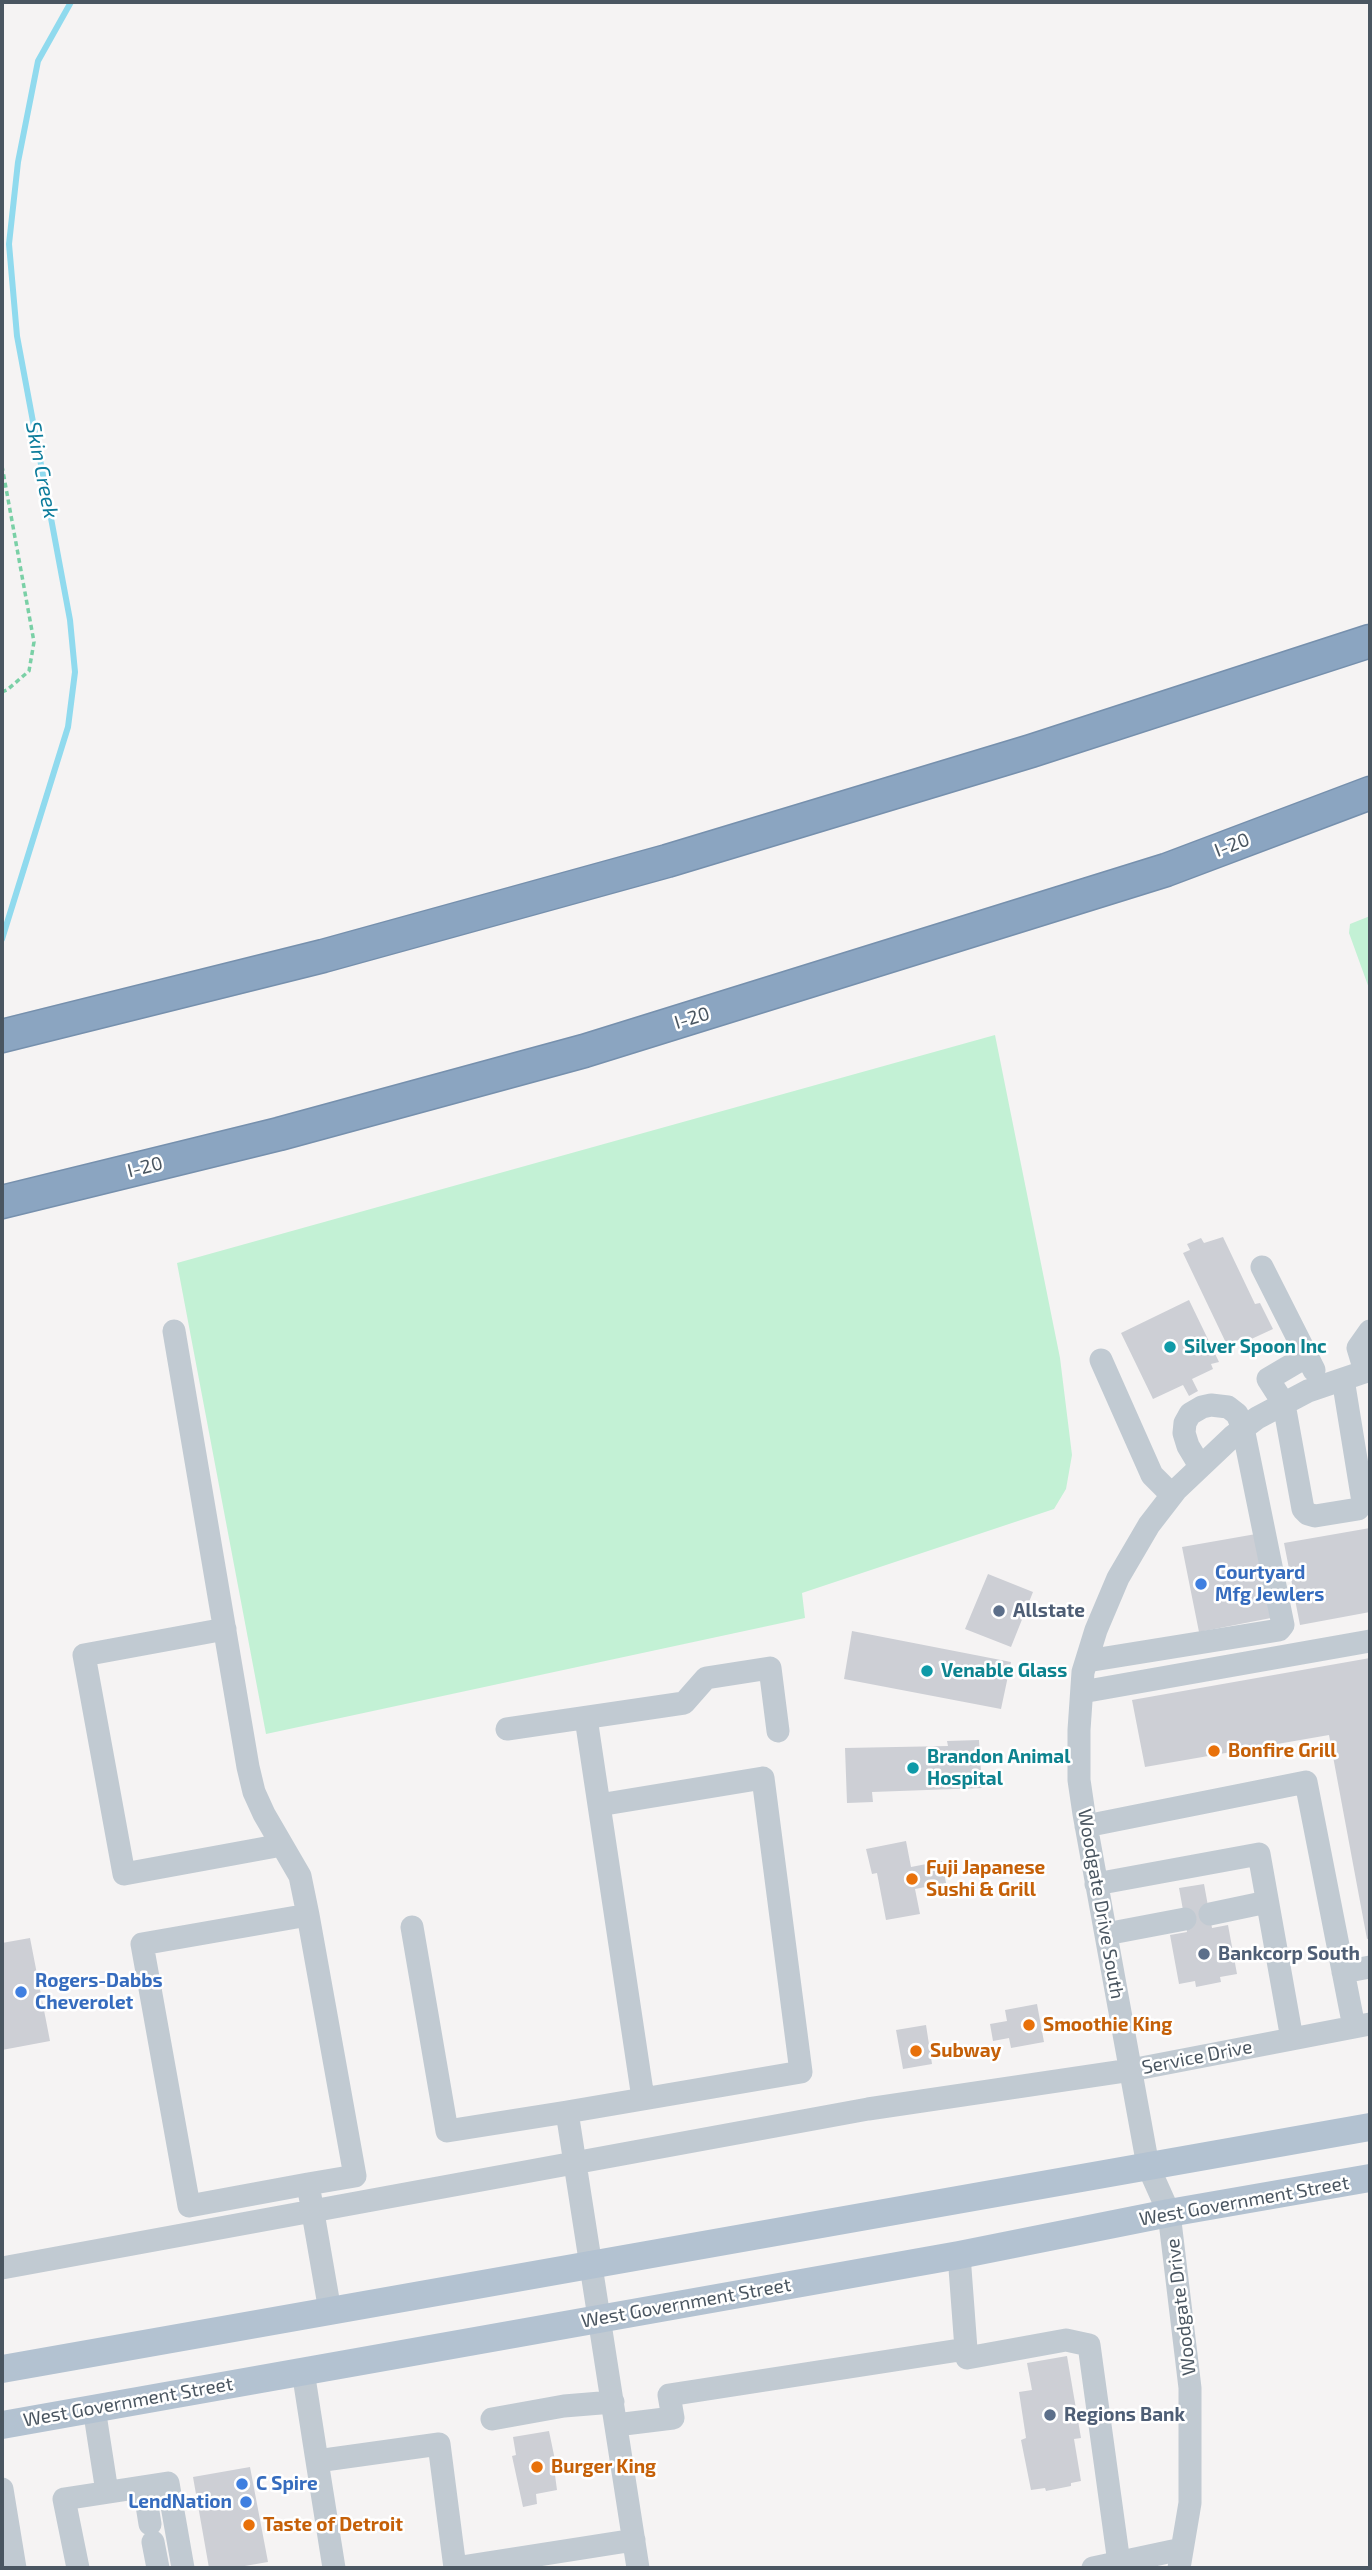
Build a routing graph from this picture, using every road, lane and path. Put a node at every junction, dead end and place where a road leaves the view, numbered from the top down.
1 (2, 466) edge
2 (1370, 641) edge
3 (2, 692) edge
4 (1370, 793) edge
5 (2, 1037) edge
6 (2, 1202) edge
7 (1262, 1267) dead end
8 (174, 1331) dead end
9 (1370, 1331) edge
10 (1307, 1356) junction
11 (1101, 1360) dead end
12 (1368, 1370) edge
13 (1333, 1382) junction
14 (1284, 1405) junction
15 (1244, 1428) junction
16 (1200, 1466) junction
17 (1172, 1495) junction
18 (225, 1629) junction
19 (1370, 1641) edge
20 (1087, 1661) junction
21 (1082, 1692) junction
22 (586, 1718) junction
23 (507, 1729) dead end
24 (778, 1731) dead end
25 (599, 1805) junction
26 (1086, 1826) junction
27 (282, 1845) junction
28 (1096, 1884) junction
29 (1268, 1902) junction
30 (308, 1914) junction
31 (1209, 1914) dead end
32 (1185, 1919) dead end
33 (412, 1927) dead end
34 (1106, 1934) junction
35 (1370, 1967) edge
36 (1343, 1972) junction
37 (1362, 2025) edge
38 (1292, 2039) junction
39 (1130, 2070) junction
40 (643, 2098) junction
41 (568, 2112) junction
42 (1370, 2127) edge
43 (577, 2163) junction
44 (1148, 2166) junction
45 (1370, 2178) edge
46 (308, 2184) junction
47 (313, 2212) junction
48 (1169, 2213) junction
49 (959, 2255) junction
50 (592, 2265) junction
51 (2, 2268) edge
52 (330, 2311) junction
53 (600, 2318) junction
54 (967, 2358) dead end
55 (2, 2370) edge
56 (303, 2371) junction
57 (94, 2408) junction
58 (615, 2413) junction
59 (492, 2419) dead end
60 (2, 2425) edge
61 (317, 2461) junction
62 (144, 2487) junction
63 (2, 2489) edge
64 (107, 2492) junction
65 (634, 2540) junction
66 (1181, 2559) edge
67 (1119, 2563) junction
68 (15, 2568) edge
69 (78, 2568) edge
70 (158, 2568) edge
71 (183, 2568) edge
72 (329, 2568) edge
73 (638, 2568) edge
74 (1093, 2568) edge

1 - 3 path
2 - 5 highway
4 - 6 highway, I-20
7 - 10 street
8 - 18 street
9 - 12 street
10 - 13 street
10 - 14 street
11 - 17 street
12 - 13 street, Woodgate Drive South
13 - 14 street, Woodgate Drive South
13 - 14 street
14 - 15 street, Woodgate Drive South
15 - 16 street, Woodgate Drive South
15 - 16 street
15 - 20 street
16 - 17 street, Woodgate Drive South
17 - 20 street, Woodgate Drive South
18 - 27 street
18 - 27 street
19 - 21 street
20 - 21 street, Woodgate Drive South
21 - 26 street, Woodgate Drive South
22 - 23 street
22 - 24 street
22 - 25 street
25 - 40 street
25 - 40 street
26 - 28 street, Woodgate Drive South
26 - 36 street
27 - 30 street
28 - 29 street
28 - 34 street, Woodgate Drive South
29 - 31 street
29 - 38 street
30 - 46 street
30 - 46 street
32 - 34 street
33 - 41 street
34 - 39 street, Woodgate Drive South
35 - 36 street
36 - 37 street
37 - 38 street, Service Drive
38 - 39 street, Service Drive
39 - 43 street
39 - 44 street, Service Drive
40 - 41 street
41 - 43 street
42 - 44 main road
43 - 47 street
43 - 50 street
44 - 48 street, Service Drive
44 - 50 main road
45 - 48 main road, West Government Street
46 - 47 street
47 - 51 street
47 - 52 street
48 - 49 main road, West Government Street
48 - 66 street, Woodgate Drive
49 - 53 main road, West Government Street
49 - 58 street
50 - 52 main road
50 - 53 street
52 - 55 main road
53 - 56 main road, West Government Street
53 - 58 street
54 - 67 street
56 - 57 main road, West Government Street
56 - 61 street
57 - 60 main road, West Government Street
57 - 64 street
58 - 59 street
58 - 65 street
61 - 65 street
61 - 72 street
62 - 64 street
62 - 70 street
62 - 71 street
63 - 68 street
64 - 69 street
65 - 73 street
66 - 67 street
67 - 74 street

